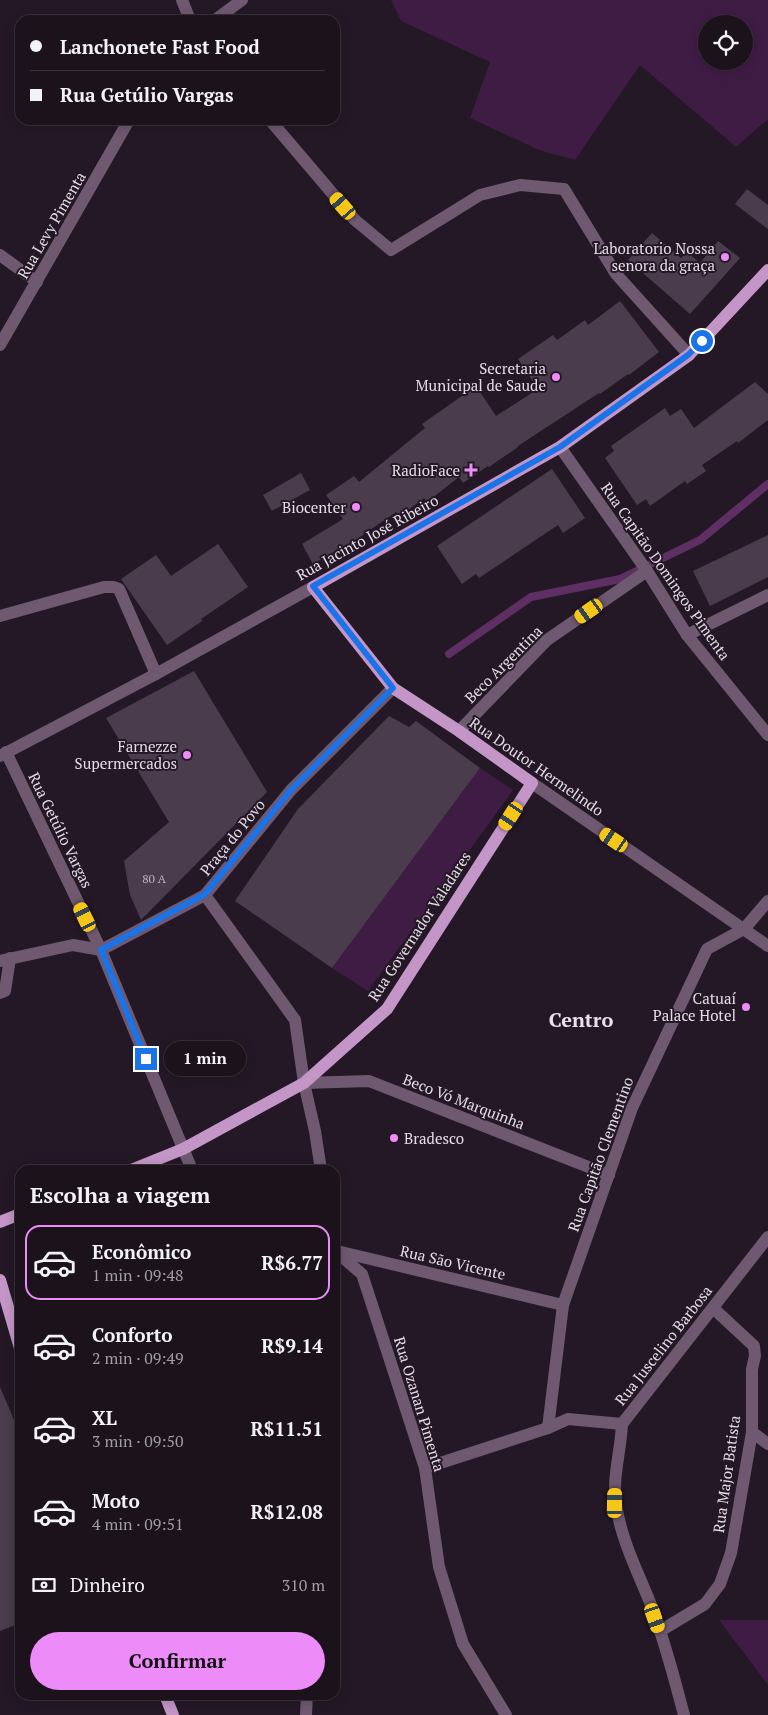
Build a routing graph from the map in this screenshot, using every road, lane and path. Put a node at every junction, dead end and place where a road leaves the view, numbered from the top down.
1 (182, 0) edge
2 (242, 0) edge
3 (188, 15) edge
4 (222, 15) edge
5 (126, 125) edge
6 (274, 125) edge
7 (0, 255) edge
8 (768, 270) edge
9 (37, 282) junction
10 (0, 345) edge
11 (688, 355) junction
12 (560, 447) junction
13 (646, 571) junction
14 (313, 586) junction
15 (768, 595) edge
16 (0, 616) edge
17 (687, 635) junction
18 (156, 674) junction
19 (393, 688) junction
20 (459, 731) junction
21 (768, 735) edge
22 (3, 754) edge
23 (532, 784) junction
24 (205, 894) junction
25 (768, 902) edge
26 (744, 929) junction
27 (768, 946) edge
28 (101, 950) junction
29 (5, 960) edge
30 (0, 993) edge
31 (304, 1083) junction
32 (183, 1149) junction
33 (143, 1165) edge
34 (190, 1165) edge
35 (320, 1165) edge
36 (609, 1175) junction
37 (15, 1216) edge
38 (0, 1222) edge
39 (768, 1237) edge
40 (340, 1252) edge
41 (340, 1255) edge
42 (0, 1280) edge
43 (563, 1305) junction
44 (712, 1308) junction
45 (15, 1331) edge
46 (622, 1424) junction
47 (548, 1428) junction
48 (752, 1432) junction
49 (768, 1444) edge
50 (425, 1468) junction
51 (660, 1630) junction
52 (167, 1700) edge
53 (307, 1700) edge
54 (173, 1715) edge
55 (306, 1715) edge
56 (506, 1715) edge
57 (684, 1715) edge

1 - 3 street
2 - 4 street
5 - 9 street, Rua Levy Pimenta
6 - 11 street
7 - 9 street
8 - 11 main road, Rua Jacinto José Ribeiro
9 - 10 street, Rua Levy Pimenta
11 - 12 main road, Rua Jacinto José Ribeiro
12 - 13 street, Rua Capitão Domingos Pimenta
12 - 14 main road, Rua Jacinto José Ribeiro
13 - 17 street, Rua Capitão Domingos Pimenta
13 - 20 street, Beco Argentina
14 - 18 street, Rua Jacinto José Ribeiro
14 - 19 main road, Rua Doutor Hermelindo
15 - 17 street
16 - 18 street
17 - 21 street, Rua Capitão Domingos Pimenta
18 - 22 street, Rua Jacinto José Ribeiro
19 - 20 main road, Rua Doutor Hermelindo
19 - 24 street, Praça do Povo
20 - 23 main road, Rua Doutor Hermelindo
22 - 28 street, Rua Getúlio Vargas
23 - 26 street, Rua Doutor Hermelindo
23 - 31 main road, Rua Governador Valadares
24 - 28 street
24 - 31 street, Praça do Povo
25 - 26 street, Rua Capitão Clementino
26 - 27 street, Rua Doutor Hermelindo
26 - 36 street, Rua Capitão Clementino
28 - 29 street
28 - 32 street, Rua Getúlio Vargas
29 - 30 street
31 - 32 main road, Rua Governador Valadares
31 - 35 street
31 - 36 street, Beco Vó Marquinha
32 - 33 main road, Rua Governador Valadares
32 - 34 street, Rua Getúlio Vargas
36 - 43 street, Rua Capitão Clementino
37 - 38 main road
39 - 44 street, Rua Juscelino Barbosa
40 - 43 street, Rua São Vicente
41 - 50 street, Rua Ozanan Pimenta
42 - 45 main road
43 - 47 street, Rua Capitão Clementino
44 - 46 street, Rua Juscelino Barbosa
44 - 48 street, Rua Major Batista
46 - 47 street
46 - 51 street, Rua Juscelino Barbosa
47 - 50 street
48 - 49 street
48 - 51 street, Rua Major Batista
50 - 56 street, Rua Ozanan Pimenta
51 - 57 street, Rua Juscelino Barbosa
52 - 54 main road
53 - 55 street

